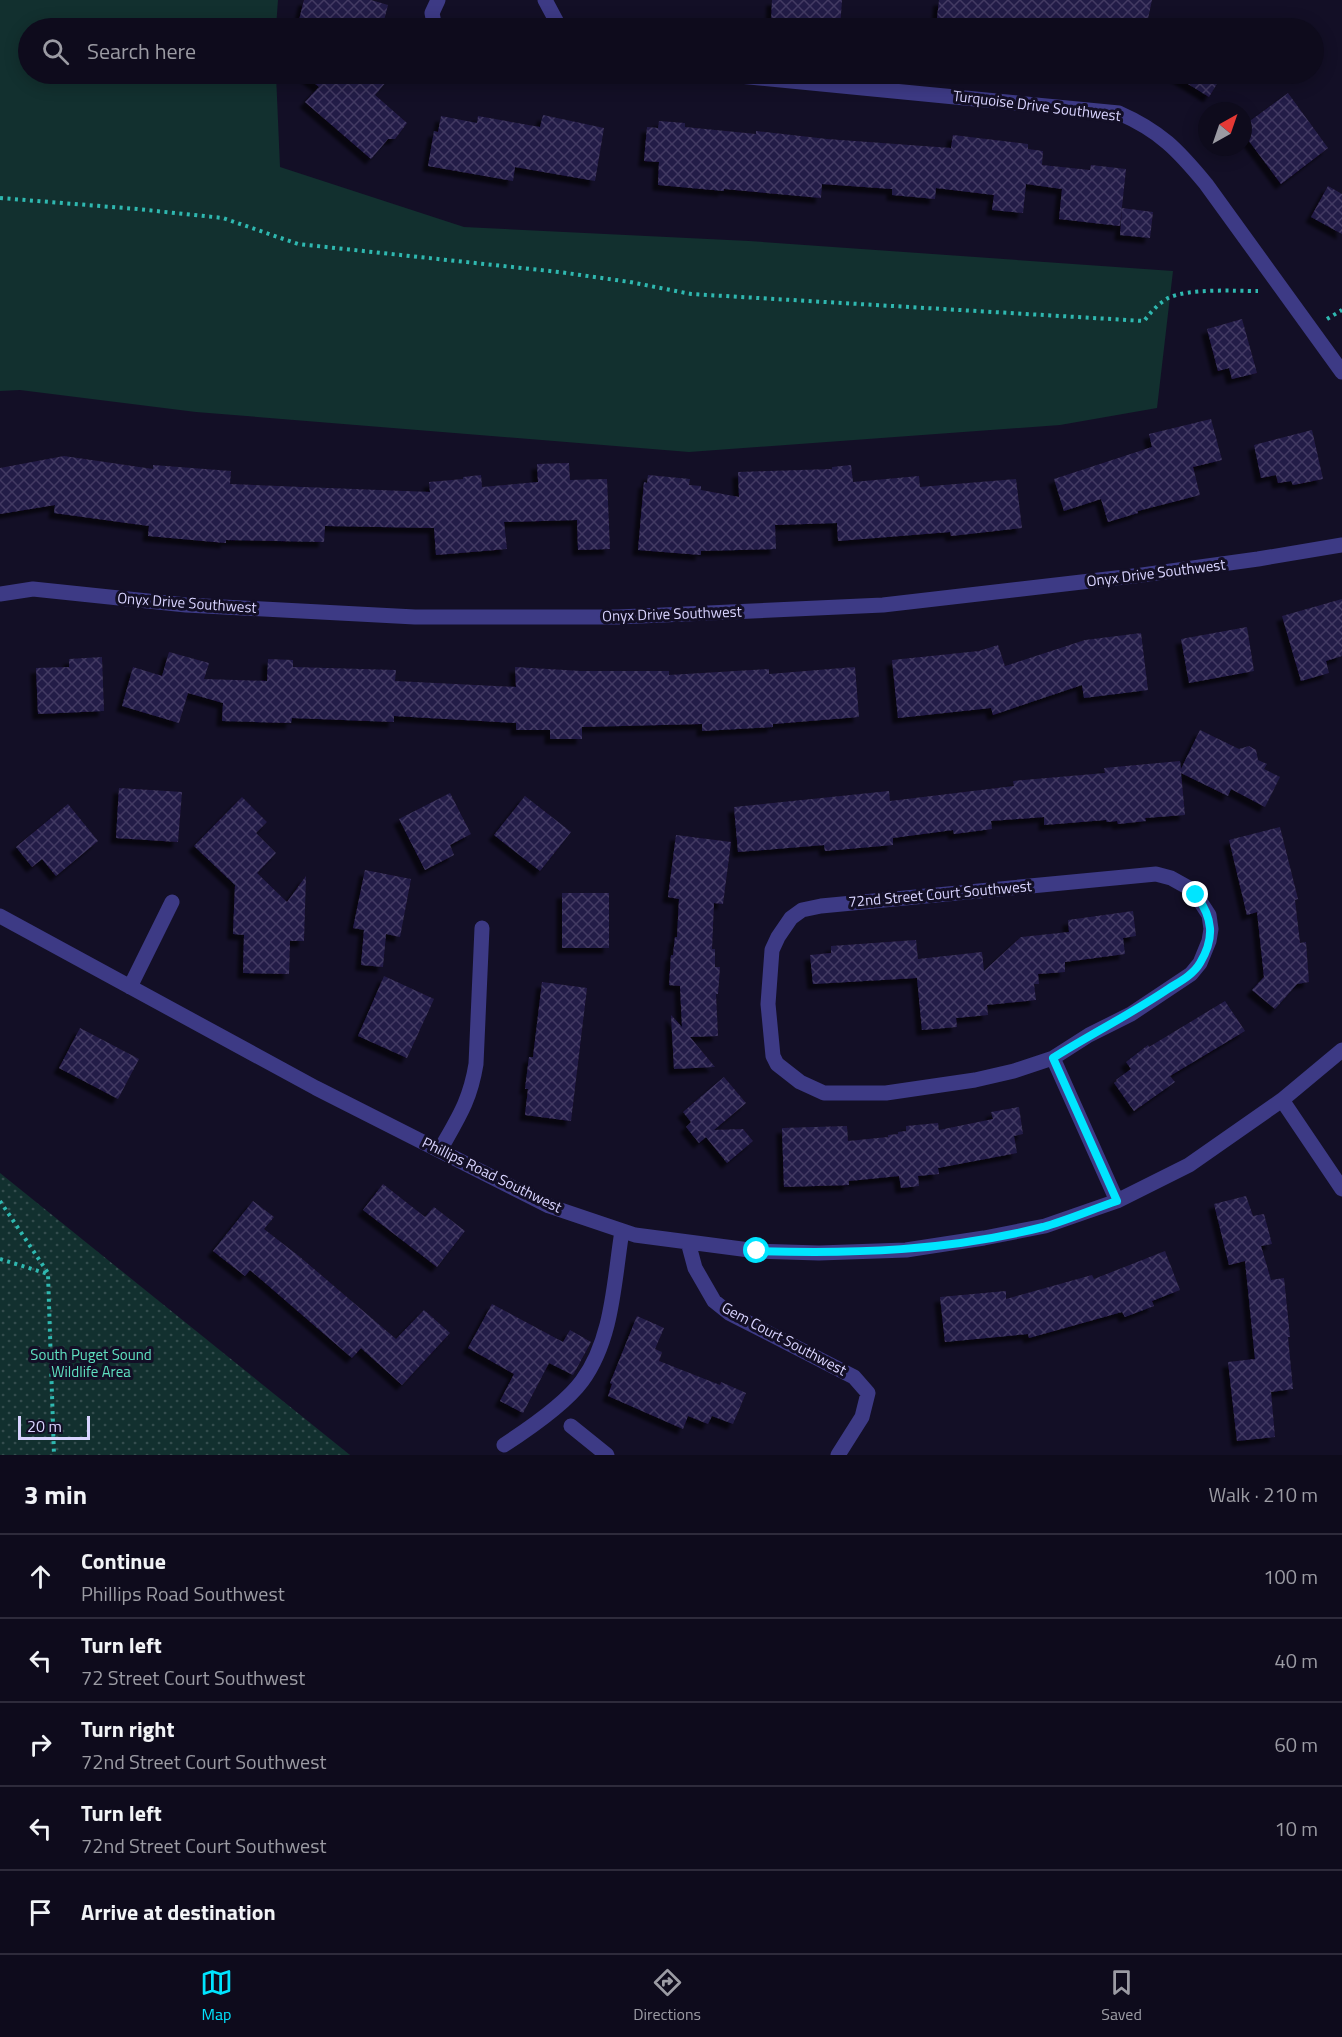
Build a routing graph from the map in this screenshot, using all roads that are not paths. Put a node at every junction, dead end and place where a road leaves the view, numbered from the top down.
1 (438, 0) edge
2 (545, 0) edge
3 (433, 18) edge
4 (555, 18) edge
5 (822, 84) edge
6 (1342, 372) edge
7 (1342, 545) edge
8 (0, 594) edge
9 (172, 902) dead end
10 (0, 916) edge
11 (482, 928) dead end
12 (130, 987) junction
13 (1342, 1050) edge
14 (1053, 1058) junction
15 (1282, 1100) junction
16 (440, 1150) junction
17 (1342, 1189) edge
18 (1117, 1201) junction
19 (622, 1230) junction
20 (688, 1242) junction
21 (572, 1426) dead end
22 (504, 1445) dead end
23 (607, 1455) edge
24 (838, 1455) edge

1 - 3 street
2 - 4 street
5 - 6 street, Turquoise Drive Southwest
7 - 8 street, Onyx Drive Southwest
9 - 12 street
10 - 12 street, Phillips Road Southwest
11 - 16 street
12 - 16 street, Phillips Road Southwest
13 - 15 street, Phillips Road Southwest
14 - 14 street, 72nd Street Court Southwest
14 - 18 street
15 - 17 street
15 - 18 street, Phillips Road Southwest
16 - 19 street, Phillips Road Southwest
18 - 20 street, Phillips Road Southwest
19 - 20 street, Phillips Road Southwest
19 - 22 street
20 - 24 street, Gem Court Southwest
21 - 23 street

